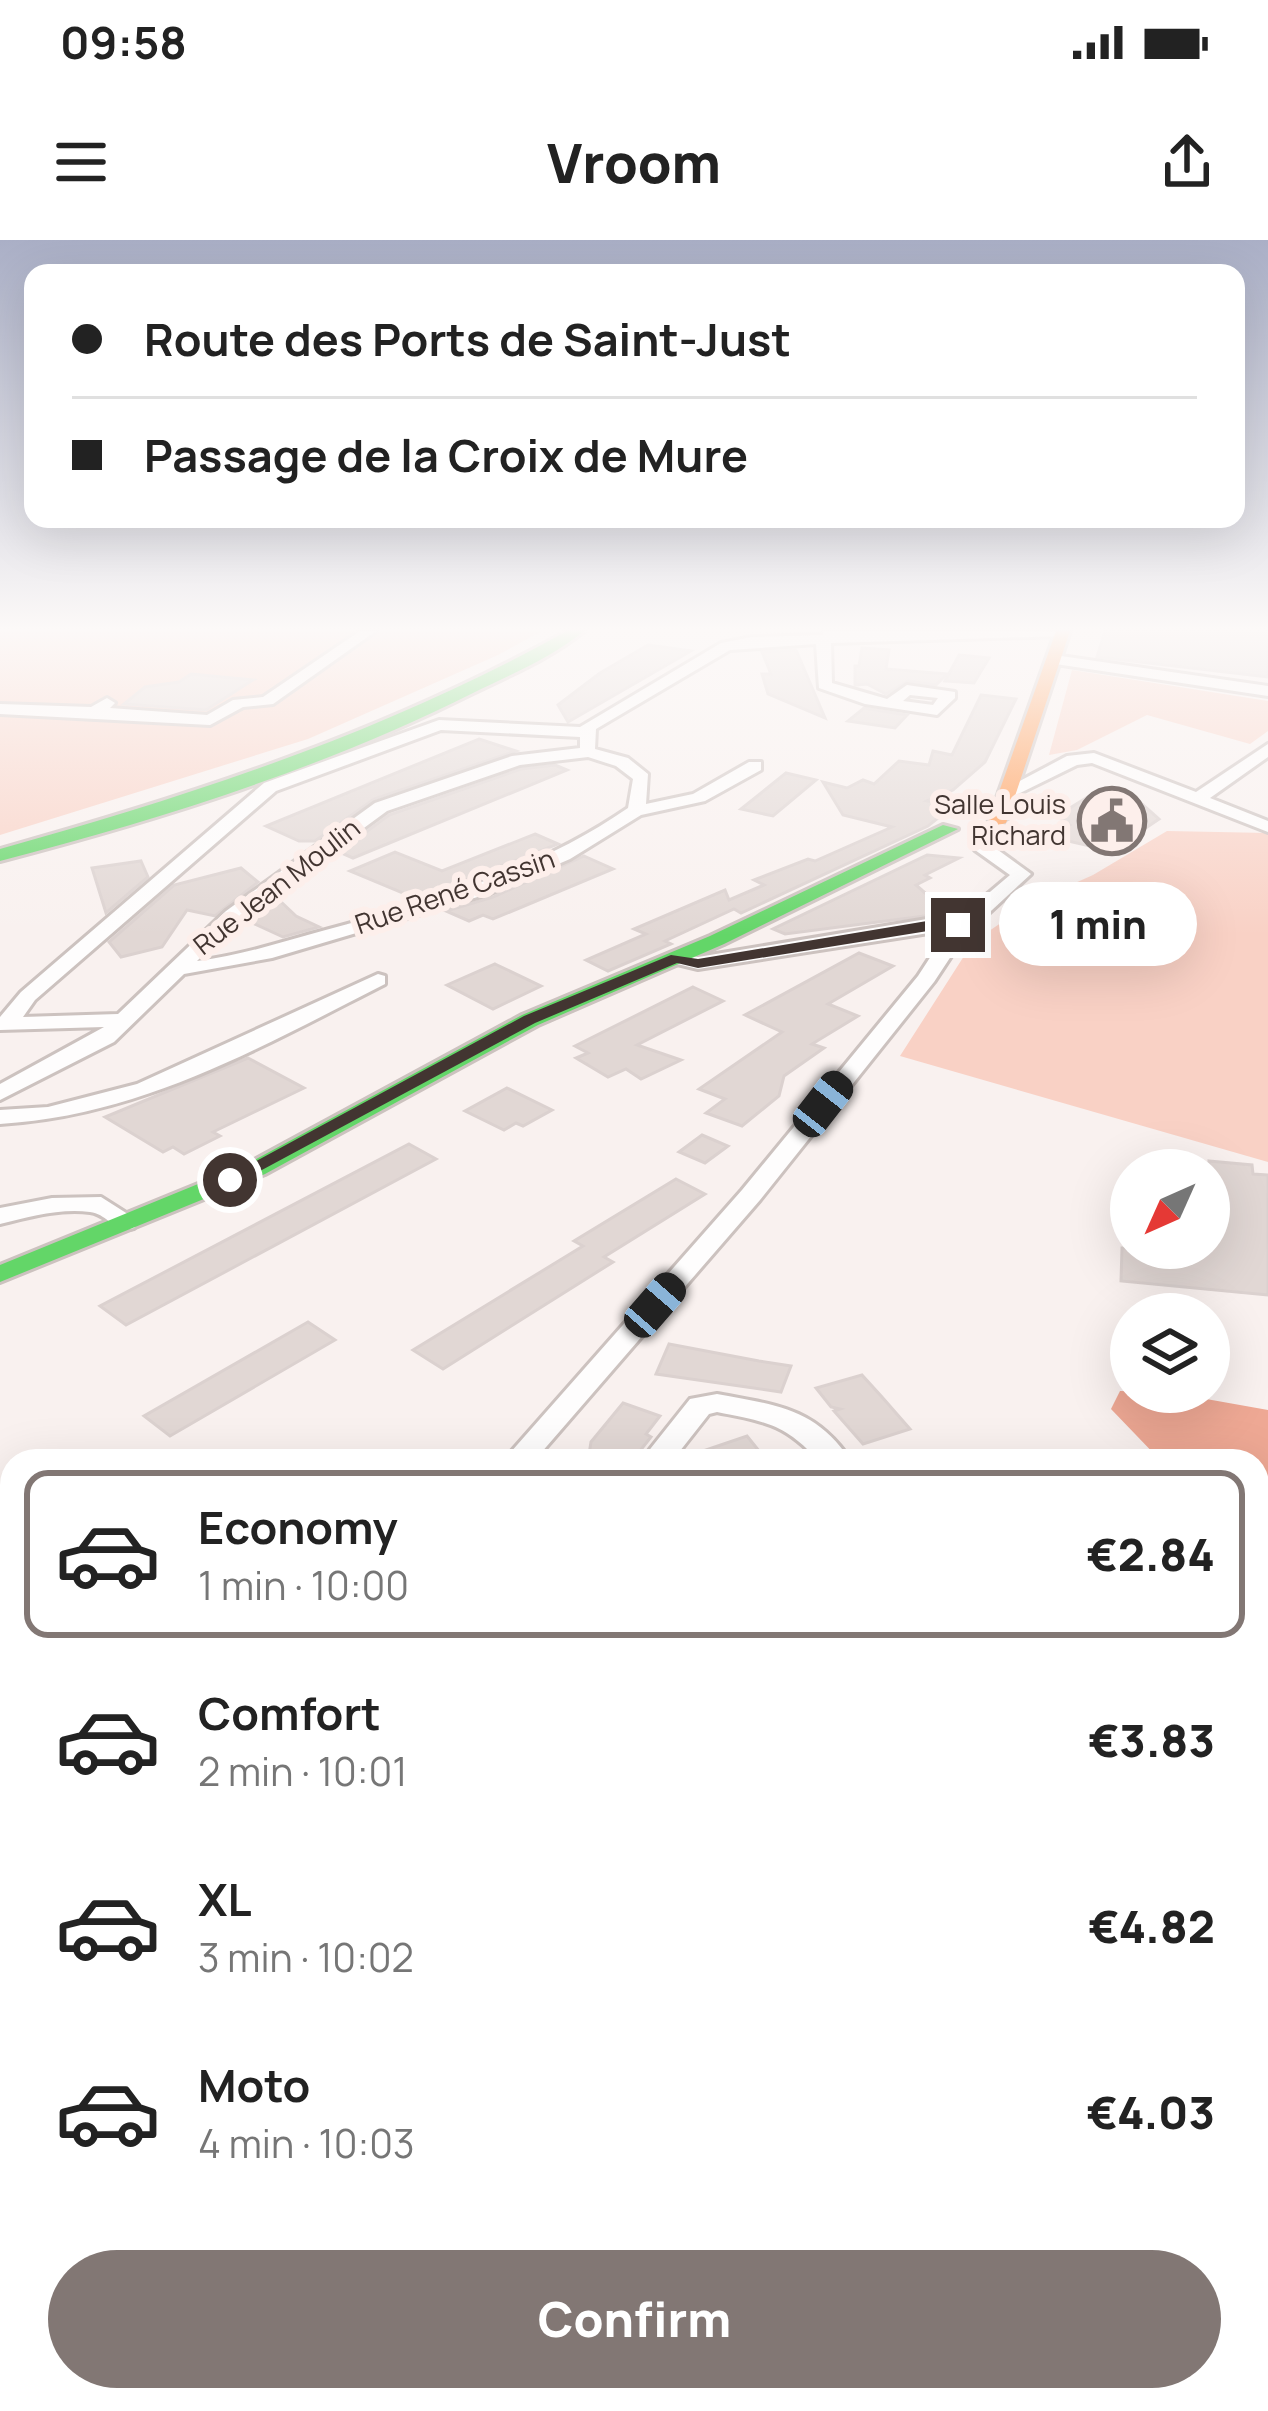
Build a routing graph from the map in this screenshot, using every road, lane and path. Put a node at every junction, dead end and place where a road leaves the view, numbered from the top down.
1 (355, 732) edge
2 (376, 732) edge
3 (419, 732) edge
4 (503, 732) edge
5 (600, 732) edge
6 (1028, 732) edge
7 (587, 742) junction
8 (1268, 749) edge
9 (755, 766) dead end
10 (1011, 781) junction
11 (1199, 798) junction
12 (636, 810) junction
13 (1268, 827) edge
14 (978, 834) junction
15 (0, 845) edge
16 (0, 855) edge
17 (958, 925) junction
18 (676, 958) junction
19 (173, 968) junction
20 (378, 980) dead end
21 (122, 1020) junction
22 (3, 1024) edge
23 (0, 1093) edge
24 (0, 1117) edge
25 (0, 1216) edge
26 (124, 1223) junction
27 (0, 1274) edge
28 (529, 1449) edge
29 (666, 1449) edge
30 (825, 1449) edge

1 - 15 main road
2 - 16 main road
3 - 22 street
4 - 7 street
5 - 7 street
6 - 10 main road
7 - 12 street
7 - 19 street, Rue Jean Moulin
8 - 11 street
9 - 12 street
10 - 11 street
10 - 14 main road
11 - 13 street
12 - 19 street, Rue René Cassin
14 - 17 street
14 - 18 main road
17 - 18 street
17 - 28 street
18 - 26 main road
19 - 21 street, Rue Jean Moulin
20 - 24 street
21 - 22 street
21 - 23 street, Rue Jean Moulin
25 - 26 street
26 - 27 main road
29 - 30 street

